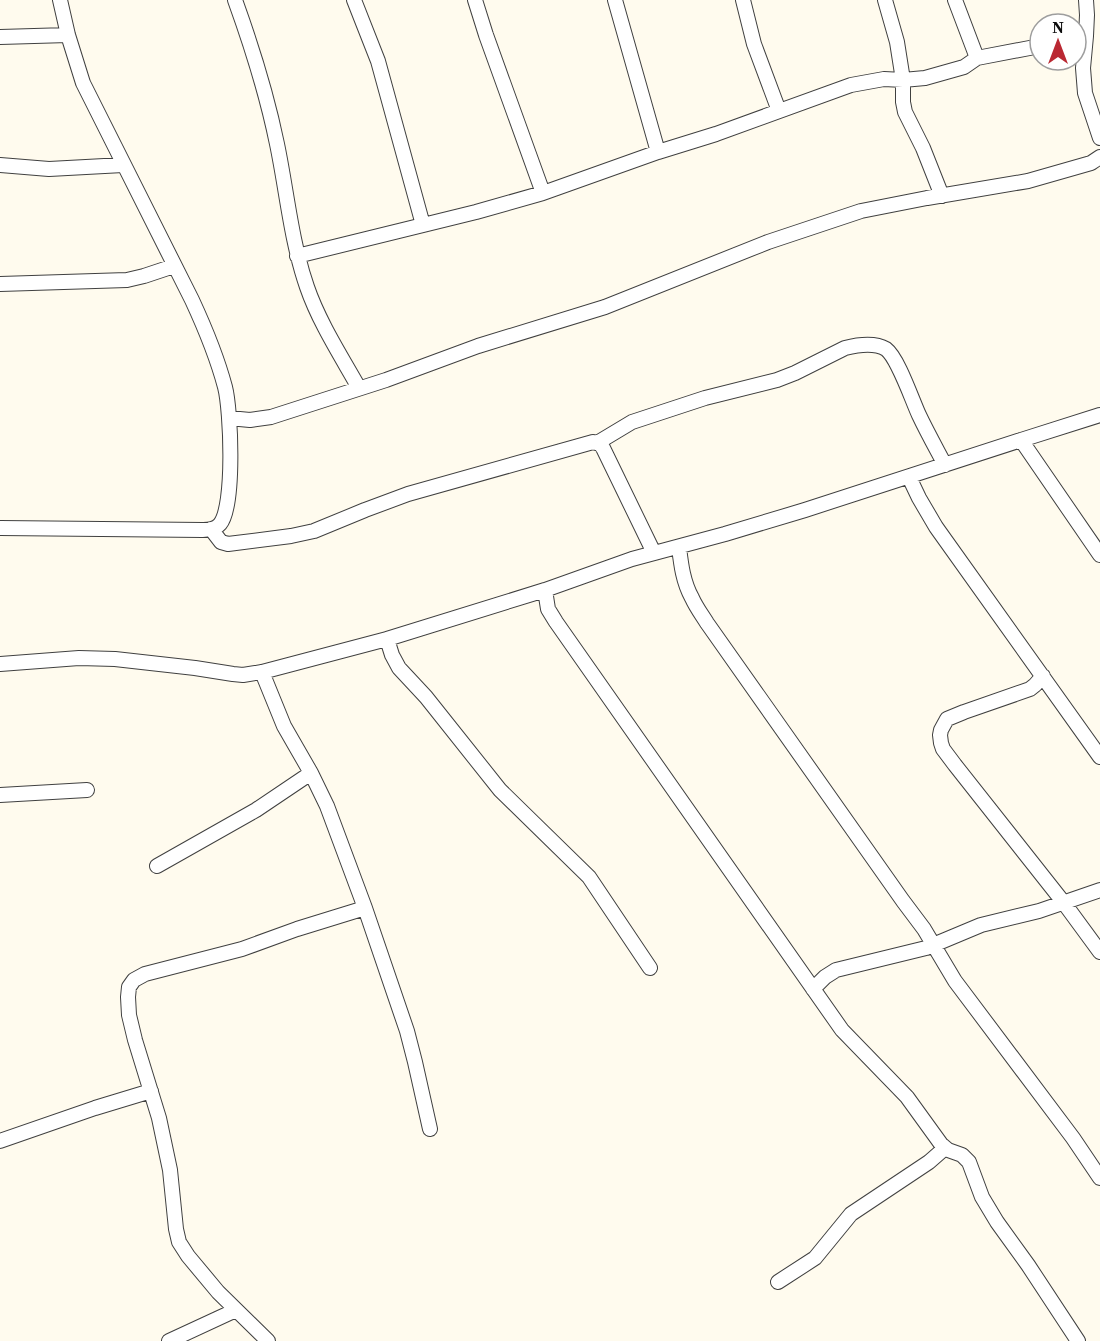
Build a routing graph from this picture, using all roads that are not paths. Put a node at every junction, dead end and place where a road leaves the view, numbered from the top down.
1 (60, 0) edge
2 (235, 0) edge
3 (354, 0) edge
4 (476, 0) edge
5 (615, 0) edge
6 (743, 0) edge
7 (885, 0) edge
8 (955, 0) edge
9 (68, 35) junction
10 (0, 37) edge
11 (1028, 48) edge
12 (976, 58) junction
13 (1083, 72) edge
14 (903, 80) junction
15 (779, 111) junction
16 (1100, 138) edge
17 (658, 152) junction
18 (1100, 157) edge
19 (0, 165) edge
20 (123, 165) junction
21 (543, 193) junction
22 (942, 196) junction
23 (423, 225) junction
24 (297, 256) junction
25 (174, 266) junction
26 (0, 284) edge
27 (359, 388) junction
28 (1100, 416) edge
29 (229, 418) junction
30 (1021, 440) junction
31 (597, 443) junction
32 (945, 465) junction
33 (909, 477) junction
34 (0, 528) edge
35 (211, 529) junction
36 (679, 547) junction
37 (654, 552) junction
38 (1100, 555) edge
39 (545, 590) junction
40 (387, 639) junction
41 (0, 664) edge
42 (262, 672) junction
43 (1043, 676) junction
44 (1100, 757) edge
45 (311, 773) junction
46 (87, 790) dead end
47 (0, 795) edge
48 (157, 866) dead end
49 (1100, 890) edge
50 (1064, 903) junction
51 (365, 908) junction
52 (934, 945) junction
53 (1100, 952) edge
54 (650, 968) dead end
55 (813, 989) junction
56 (151, 1090) junction
57 (430, 1129) dead end
58 (0, 1141) edge
59 (945, 1148) junction
60 (1100, 1178) edge
61 (778, 1282) dead end
62 (236, 1310) junction
63 (169, 1341) edge
64 (268, 1341) edge
65 (1078, 1341) edge

1 - 9 street
2 - 24 street
3 - 23 street
4 - 21 street
5 - 17 street
6 - 15 street
7 - 14 street
8 - 12 street
9 - 10 street
9 - 20 street
11 - 12 street
12 - 14 street
13 - 16 street
14 - 15 street
14 - 22 street
15 - 17 street
17 - 21 street
18 - 22 street
19 - 20 street
20 - 25 street
21 - 23 street
22 - 27 street
23 - 24 street
24 - 27 street
25 - 26 street
25 - 29 street
27 - 29 street
28 - 30 street
29 - 35 street
30 - 32 street
30 - 38 street
31 - 32 street
31 - 35 street
31 - 37 street
32 - 33 street
33 - 36 street
33 - 43 street
34 - 35 street
36 - 37 street
36 - 52 street
37 - 39 street
39 - 40 street
39 - 55 street
40 - 42 street
40 - 54 street
41 - 42 street
42 - 45 street
43 - 44 street
43 - 50 street
45 - 48 street
45 - 51 street
46 - 47 street
49 - 50 street
50 - 52 street
50 - 53 street
51 - 56 street
51 - 57 street
52 - 55 street
52 - 60 street
55 - 59 street
56 - 58 street
56 - 62 street
59 - 61 street
59 - 65 street
62 - 63 street
62 - 64 street

